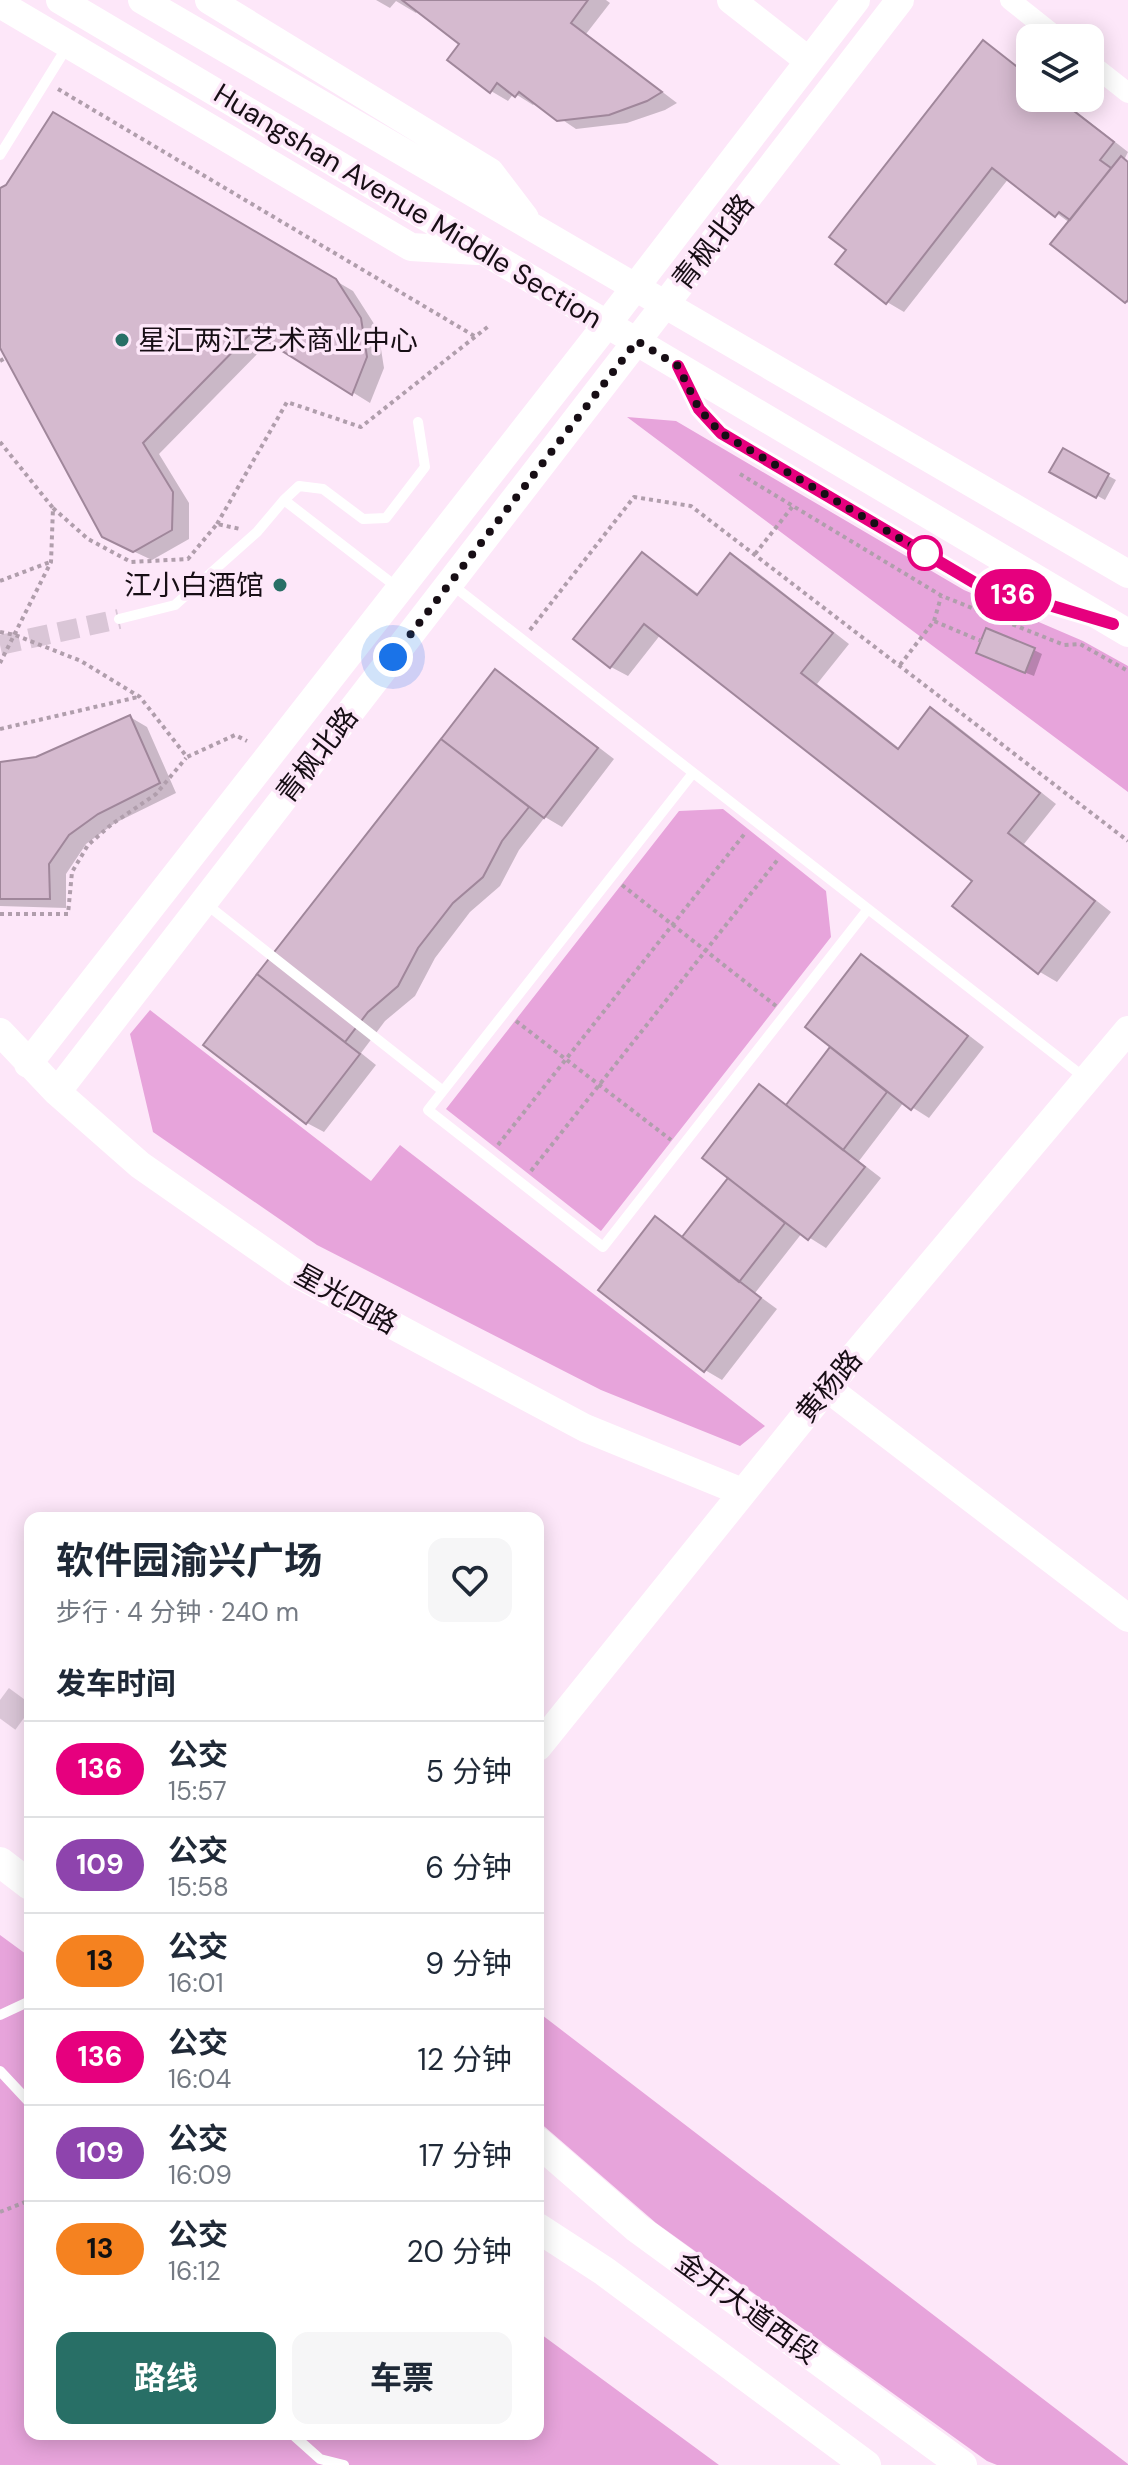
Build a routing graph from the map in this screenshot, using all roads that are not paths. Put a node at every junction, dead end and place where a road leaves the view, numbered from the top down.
1 (60, 0) edge
2 (142, 0) edge
3 (209, 0) edge
4 (731, 0) edge
5 (856, 0) edge
6 (900, 0) edge
7 (1010, 0) edge
8 (0, 4) edge
9 (1040, 24) edge
10 (68, 45) junction
11 (809, 61) junction
12 (1104, 74) edge
13 (1128, 93) edge
14 (0, 155) edge
15 (532, 229) junction
16 (480, 251) junction
17 (635, 287) junction
18 (664, 305) junction
19 (607, 324) junction
20 (637, 341) junction
21 (418, 422) dead end
22 (284, 500) junction
23 (1128, 574) edge
24 (450, 584) junction
25 (399, 589) junction
26 (119, 619) tunnel mouth
27 (1120, 629) edge
28 (693, 773) junction
29 (204, 902) junction
30 (868, 909) junction
31 (1128, 1030) edge
32 (0, 1032) edge
33 (28, 1064) junction
34 (1087, 1079) junction
35 (443, 1091) junction
36 (57, 1092) junction
37 (827, 1388) junction
38 (742, 1492) junction
39 (1128, 1618) edge
40 (544, 1740) edge
41 (0, 1862) edge
42 (24, 1880) edge
43 (24, 2004) edge
44 (0, 2015) edge
45 (0, 2071) edge
46 (24, 2097) edge
47 (544, 2147) edge
48 (544, 2232) edge
49 (299, 2440) edge
50 (344, 2465) edge
51 (866, 2465) edge
52 (962, 2465) edge

1 - 16 street, Huangshan Avenue Middle Section
2 - 15 street, Huangshan Avenue Middle Section
3 - 15 street
4 - 11 street
5 - 11 street, 青枫北路
6 - 18 street, 青枫北路
7 - 9 street
8 - 10 street
10 - 14 lane
10 - 16 street
11 - 17 street, 青枫北路
12 - 13 street
15 - 17 street, Huangshan Avenue Middle Section
16 - 19 street, Huangshan Avenue Middle Section
17 - 18 street, Huangshan Avenue Middle Section
17 - 19 street, 青枫北路
18 - 20 street, 青枫北路
18 - 23 street, Huangshan Avenue Middle Section
19 - 20 street, Huangshan Avenue Middle Section
19 - 25 street, 青枫北路
20 - 24 street, 青枫北路
20 - 27 street, Huangshan Avenue Middle Section
21 - 22 lane
22 - 25 lane
22 - 26 lane
24 - 28 lane
24 - 29 street, 青枫北路
25 - 33 street, 青枫北路
28 - 30 lane
28 - 35 lane
29 - 35 lane
29 - 36 street, 青枫北路
30 - 34 lane
30 - 35 lane
31 - 34 street, 黄杨路
32 - 33 street, 星光四路
33 - 36 street, 星光四路
34 - 37 street, 黄杨路
36 - 38 street, 星光四路
37 - 38 street, 黄杨路
37 - 39 street
38 - 40 street, 黄杨路
41 - 42 main road
43 - 44 lane
45 - 46 lane
47 - 52 main road, 金开大道西段
48 - 51 main road, 金开大道西段
49 - 50 lane

